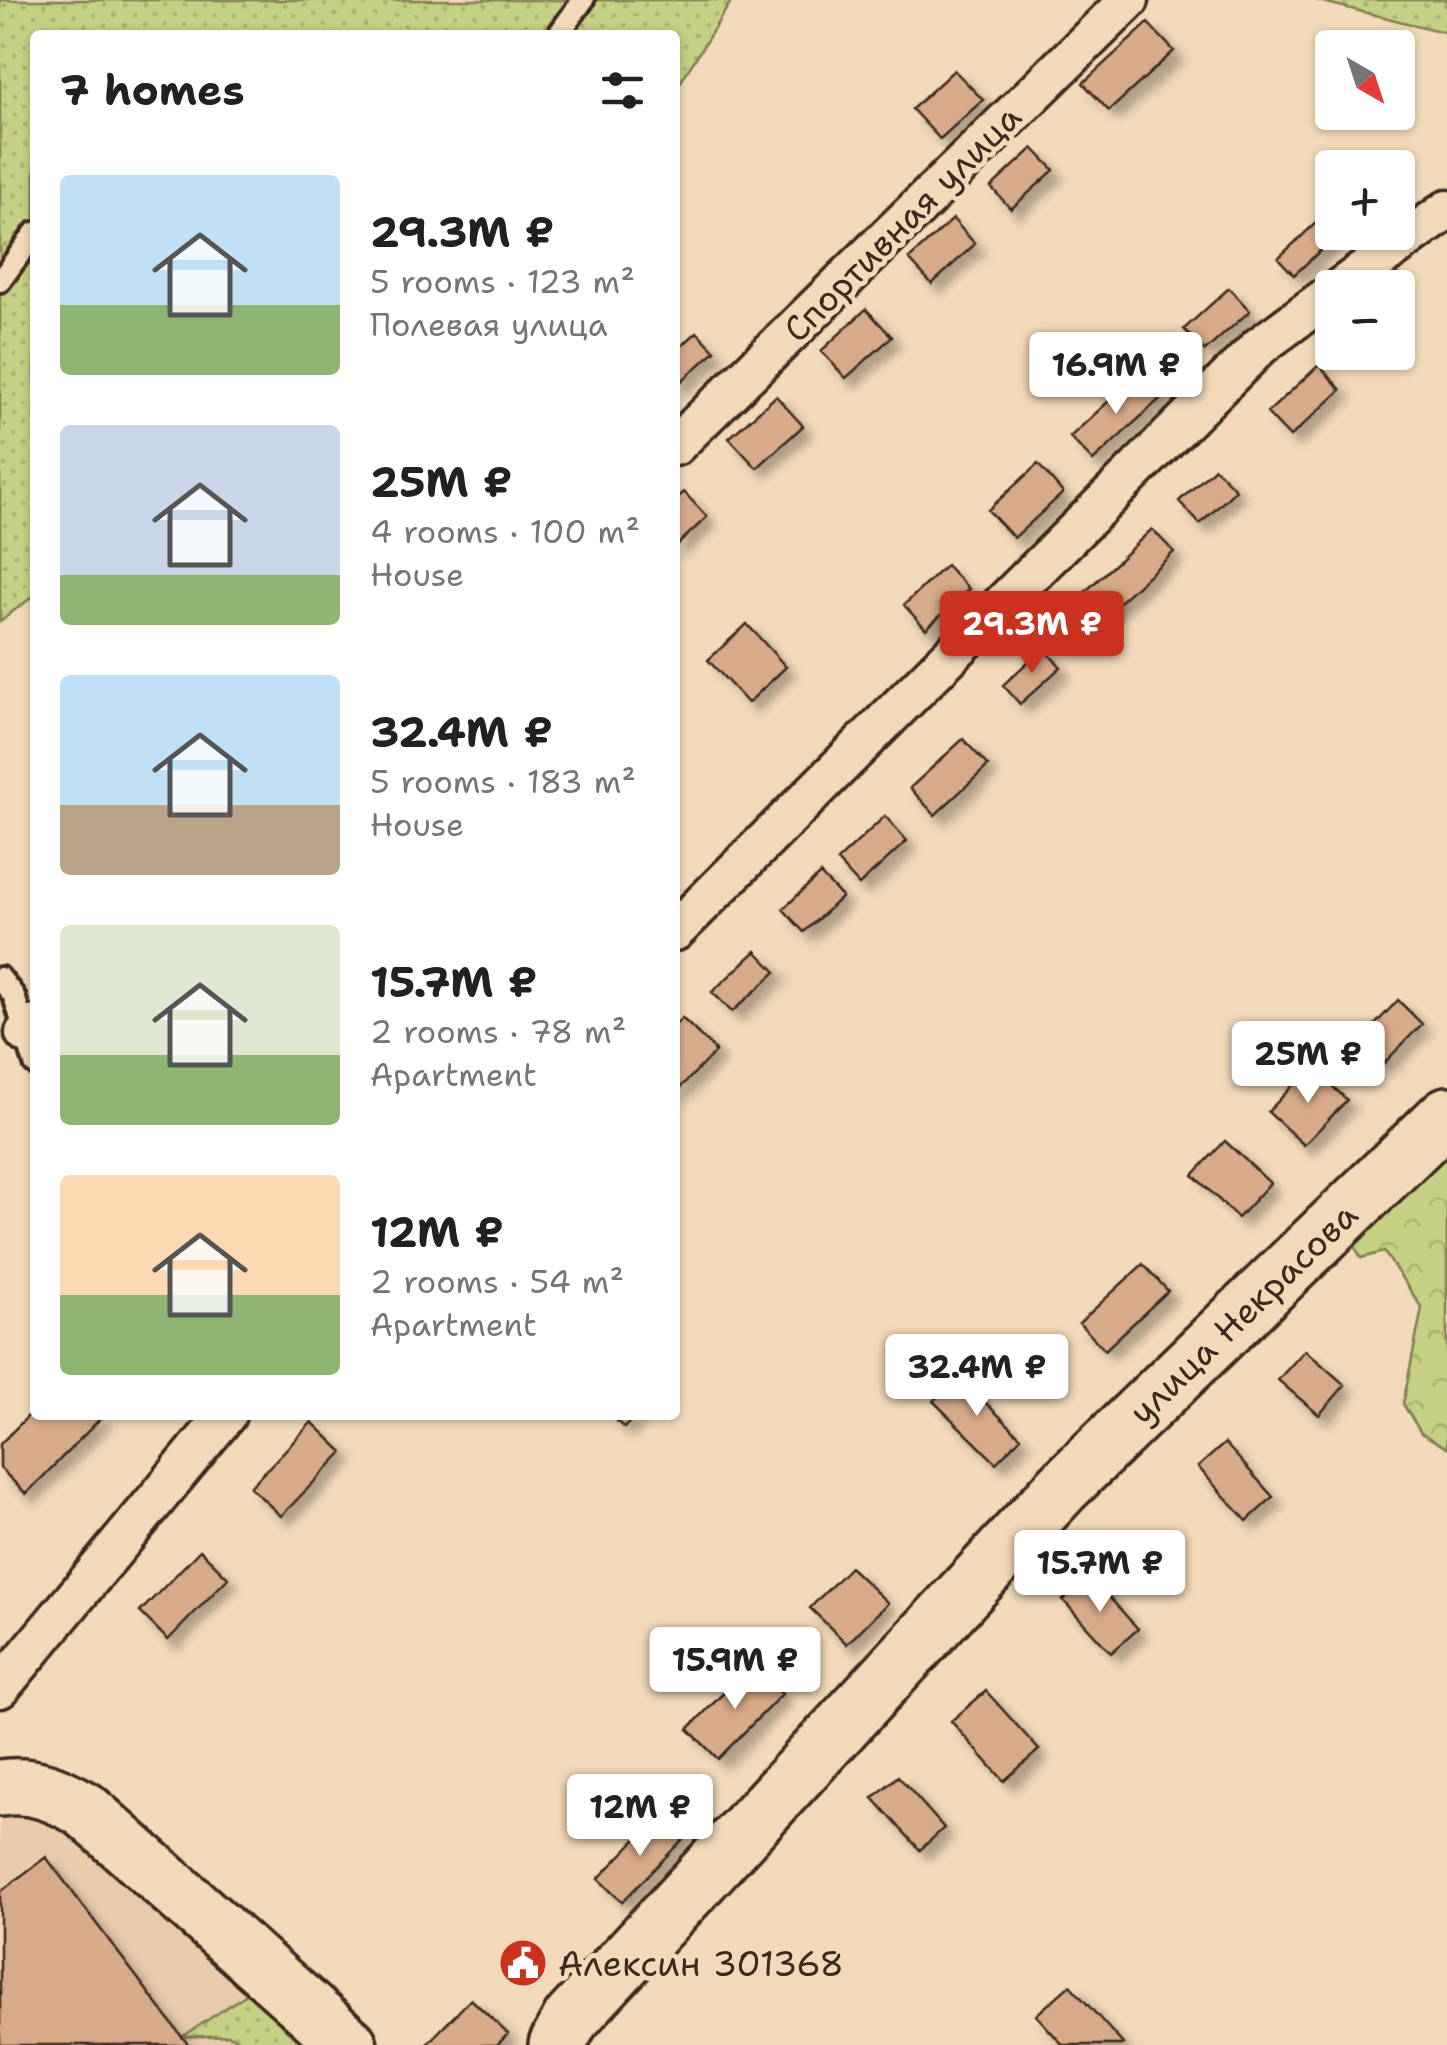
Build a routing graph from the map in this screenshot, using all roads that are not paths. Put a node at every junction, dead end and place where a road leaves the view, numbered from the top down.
1 (583, 0) edge
2 (1129, 0) edge
3 (562, 30) edge
4 (1447, 210) edge
5 (30, 240) edge
6 (1365, 270) edge
7 (0, 281) edge
8 (1315, 306) edge
9 (680, 441) edge
10 (680, 926) edge
11 (0, 978) edge
12 (30, 1035) edge
13 (1447, 1115) edge
14 (222, 1420) edge
15 (0, 1688) edge
16 (0, 1788) edge
17 (349, 2045) edge
18 (557, 2045) edge

1 - 3 lane
2 - 9 street, Спортивная улица
4 - 6 street
5 - 7 lane
8 - 10 street
11 - 12 lane
13 - 18 main road, улица Некрасова
14 - 15 street
16 - 17 main road

